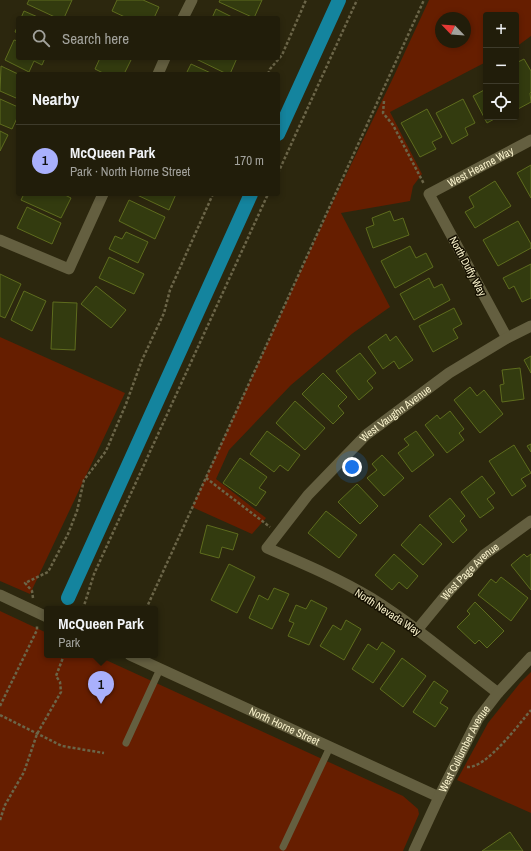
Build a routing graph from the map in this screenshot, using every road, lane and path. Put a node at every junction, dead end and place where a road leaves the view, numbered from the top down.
1 (192, 0) edge
2 (306, 0) edge
3 (357, 0) edge
4 (424, 0) edge
5 (184, 16) edge
6 (280, 57) edge
7 (164, 60) edge
8 (278, 60) edge
9 (159, 72) edge
10 (269, 72) edge
11 (384, 102) dead end
12 (531, 140) edge
13 (280, 169) edge
14 (429, 194) junction
15 (102, 196) edge
16 (212, 196) edge
17 (267, 196) edge
18 (0, 240) edge
19 (531, 326) edge
20 (506, 338) junction
21 (206, 478) junction
22 (531, 521) edge
23 (278, 533) junction
24 (267, 548) joint
25 (0, 595) edge
26 (84, 606) edge
27 (147, 606) edge
28 (35, 611) junction
29 (44, 616) edge
30 (417, 630) junction
31 (531, 657) edge
32 (63, 658) edge
33 (136, 658) edge
34 (160, 669) junction
35 (498, 693) junction
36 (0, 706) edge
37 (531, 710) edge
38 (0, 715) edge
39 (37, 734) junction
40 (126, 743) dead end
41 (330, 747) junction
42 (104, 753) dead end
43 (455, 763) junction
44 (438, 797) junction
45 (0, 820) edge
46 (283, 847) dead end
47 (414, 851) edge

1 - 5 street
2 - 6 path
3 - 13 path
4 - 21 path
7 - 9 street
8 - 10 path
11 - 14 path
12 - 14 street, West Hearne Way
14 - 20 street, North Duffy Way
15 - 18 street
16 - 28 path
17 - 26 path
19 - 20 street, West Vaughn Avenue
20 - 23 street, West Vaughn Avenue
21 - 23 path
21 - 27 path
22 - 30 street, West Page Avenue
23 - 24 street, West Vaughn Avenue
24 - 30 street, North Nevada Way
25 - 28 street
28 - 29 street
28 - 36 path
30 - 35 street, North Nevada Way
31 - 35 street, West Cullumber Avenue
32 - 39 path
33 - 34 street, North Horne Street
34 - 40 lane
34 - 41 street, North Horne Street
35 - 43 street, West Cullumber Avenue
37 - 43 path
38 - 39 path
39 - 42 path
39 - 45 path
41 - 44 street, North Horne Street
41 - 46 lane
43 - 44 street, West Cullumber Avenue
44 - 47 street, West Cullumber Avenue

